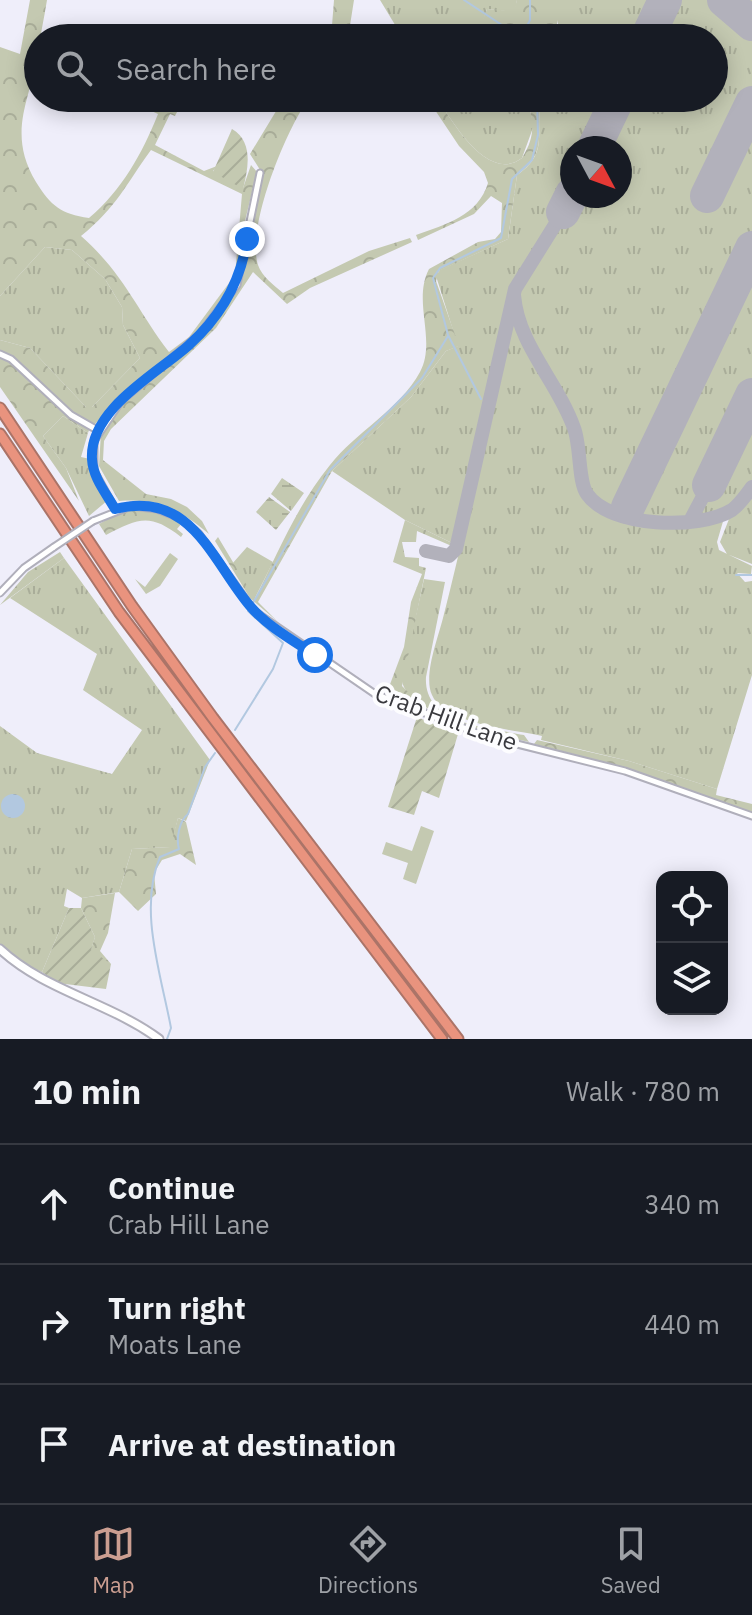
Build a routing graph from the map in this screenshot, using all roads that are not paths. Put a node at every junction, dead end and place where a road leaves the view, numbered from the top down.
1 (260, 173) dead end
2 (0, 354) edge
3 (0, 408) edge
4 (99, 431) junction
5 (0, 434) edge
6 (115, 509) junction
7 (0, 593) edge
8 (752, 816) edge
9 (0, 949) edge
10 (159, 1039) edge
11 (442, 1039) edge
12 (458, 1039) edge

1 - 4 street
2 - 4 street
3 - 12 highway
4 - 6 street
5 - 11 highway
6 - 7 street, Crab Hill Lane, bridge
6 - 8 street, Crab Hill Lane
9 - 10 street

